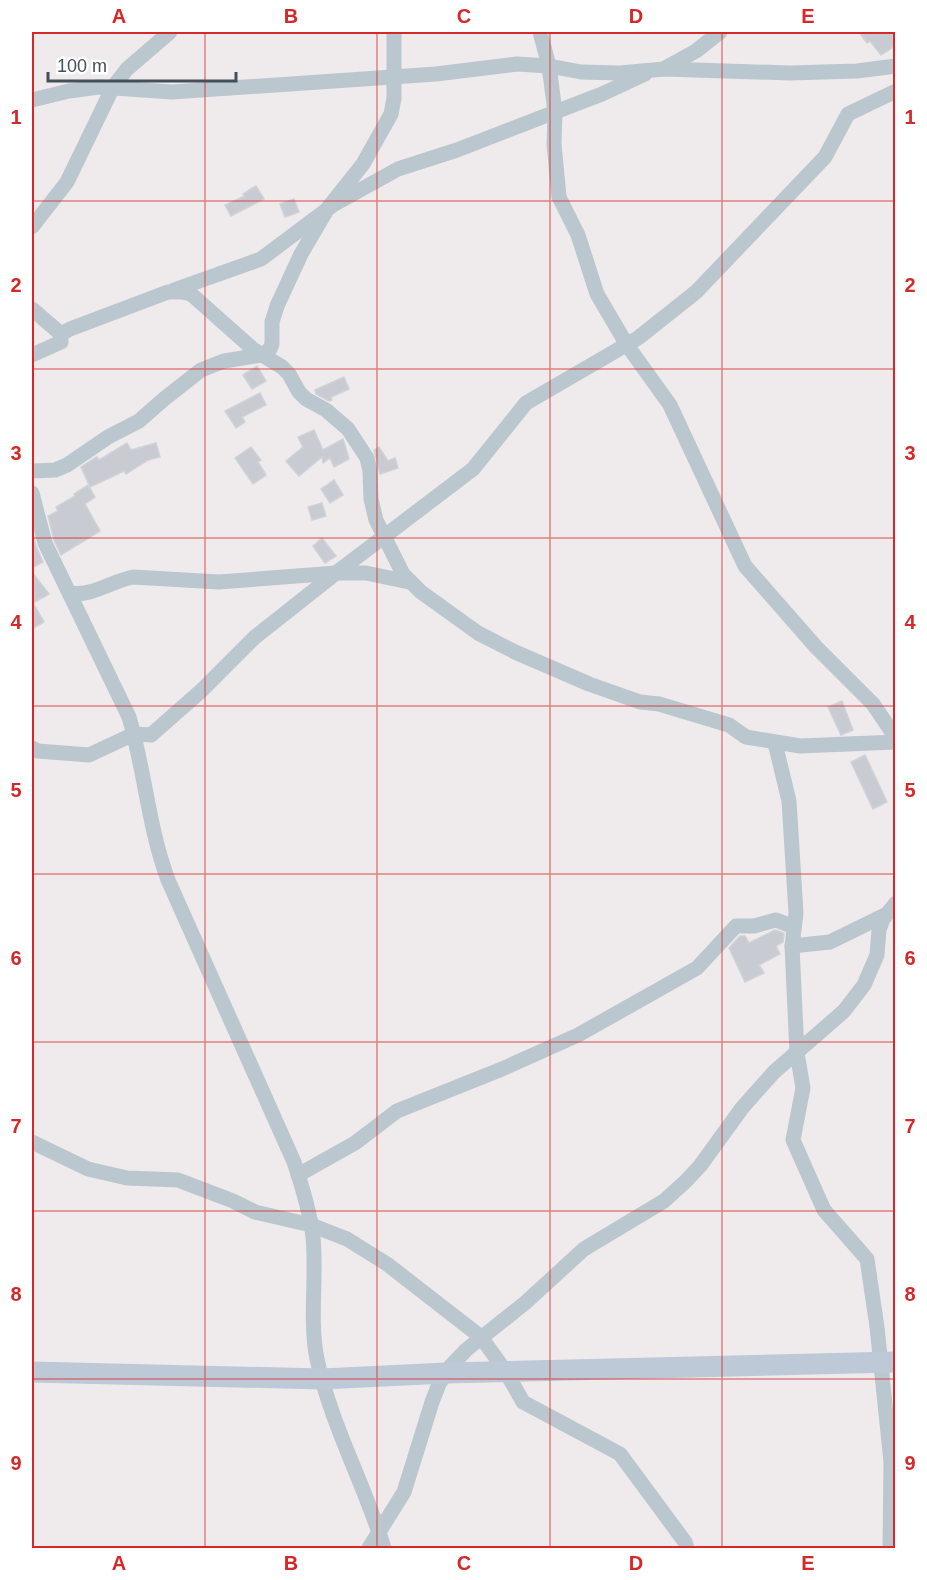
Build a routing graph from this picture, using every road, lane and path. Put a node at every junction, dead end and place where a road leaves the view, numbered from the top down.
1 (170, 32) edge
2 (394, 32) edge
3 (540, 32) edge
4 (720, 32) edge
5 (549, 66) junction
6 (896, 66) edge
7 (658, 69) junction
8 (395, 76) junction
9 (112, 87) junction
10 (896, 91) edge
11 (32, 100) edge
12 (555, 112) junction
13 (328, 208) junction
14 (32, 228) edge
15 (168, 292) junction
16 (32, 309) edge
17 (61, 334) junction
18 (627, 345) junction
19 (262, 354) junction
20 (32, 355) edge
21 (32, 471) edge
22 (32, 493) edge
23 (383, 538) junction
24 (38, 544) edge
25 (336, 573) junction
26 (409, 582) junction
27 (70, 593) junction
28 (134, 734) junction
29 (896, 740) edge
30 (775, 743) junction
31 (32, 748) edge
32 (891, 908) edge
33 (794, 927) junction
34 (792, 946) junction
35 (797, 1053) junction
36 (32, 1142) edge
37 (298, 1175) junction
38 (311, 1225) junction
39 (481, 1337) junction
40 (888, 1362) edge
41 (32, 1372) edge
42 (506, 1372) junction
43 (446, 1373) junction
44 (322, 1378) junction
45 (382, 1541) edge
46 (369, 1548) edge
47 (687, 1548) edge
48 (890, 1548) edge

1 - 9 street
2 - 8 street
3 - 5 street
4 - 7 street
5 - 7 street
5 - 8 street
5 - 12 street
6 - 7 street
7 - 12 street
8 - 9 street
8 - 13 street
9 - 11 street
9 - 14 street
10 - 18 street
12 - 13 street
12 - 18 street
13 - 15 street
13 - 19 street
15 - 17 street
15 - 19 street
16 - 17 street
17 - 20 street
18 - 23 street
18 - 29 street
19 - 21 street
19 - 23 street
22 - 24 street
23 - 25 street
23 - 26 street
24 - 27 street
25 - 26 street
25 - 27 street
25 - 28 street
26 - 30 street
27 - 28 street
28 - 31 street
28 - 37 street
29 - 30 street
30 - 33 street
32 - 34 street
32 - 35 street
33 - 34 street
33 - 37 street
34 - 35 street
35 - 39 street
35 - 40 street
36 - 38 street
37 - 38 street
38 - 39 street
38 - 44 street
39 - 42 street
39 - 43 street
40 - 42 main road
40 - 48 street
41 - 44 main road
42 - 43 main road
42 - 47 street
43 - 44 main road
43 - 45 street
44 - 45 street
45 - 46 street

